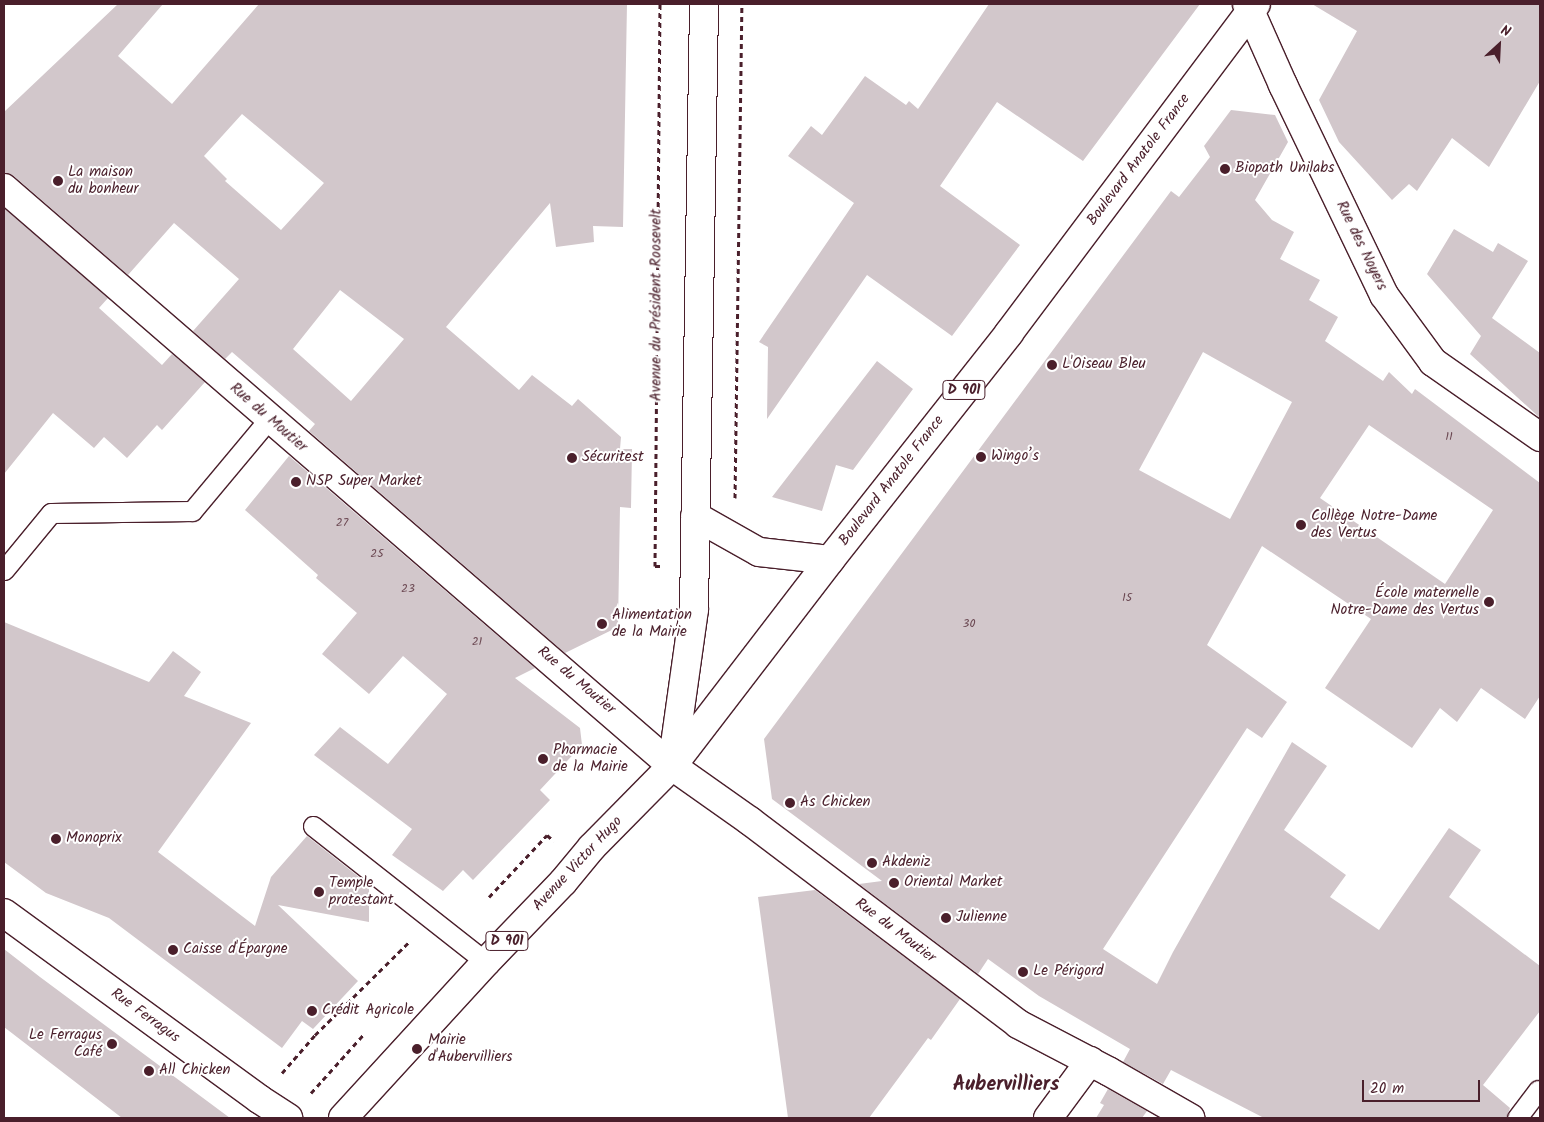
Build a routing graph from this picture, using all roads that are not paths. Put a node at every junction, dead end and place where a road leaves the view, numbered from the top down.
1 (704, 4) edge
2 (1252, 6) edge
3 (4, 188) edge
4 (269, 419) junction
5 (1540, 437) edge
6 (695, 516) junction
7 (830, 560) junction
8 (4, 570) edge
9 (672, 766) junction
10 (313, 826) dead end
11 (4, 913) edge
12 (486, 962) junction
13 (1099, 1066) junction
14 (1538, 1090) dead end
15 (288, 1118) edge
16 (343, 1118) edge
17 (1048, 1118) edge
18 (1190, 1118) edge
19 (1518, 1118) edge

1 - 6 main road
2 - 5 main road, Rue des Noyers
2 - 7 main road, Boulevard Anatole France / D 901
3 - 4 main road, Rue du Moutier
4 - 8 lane
4 - 9 main road, Rue du Moutier
6 - 7 main road
6 - 9 main road
7 - 9 main road, Boulevard Anatole France / D 901
9 - 12 main road, Avenue Victor Hugo / D 901
9 - 13 main road, Rue du Moutier
10 - 12 lane
11 - 15 main road, Rue Ferragus
12 - 16 main road, Avenue Victor Hugo / D 901
13 - 17 main road
13 - 18 main road, Rue du Moutier
14 - 19 lane

